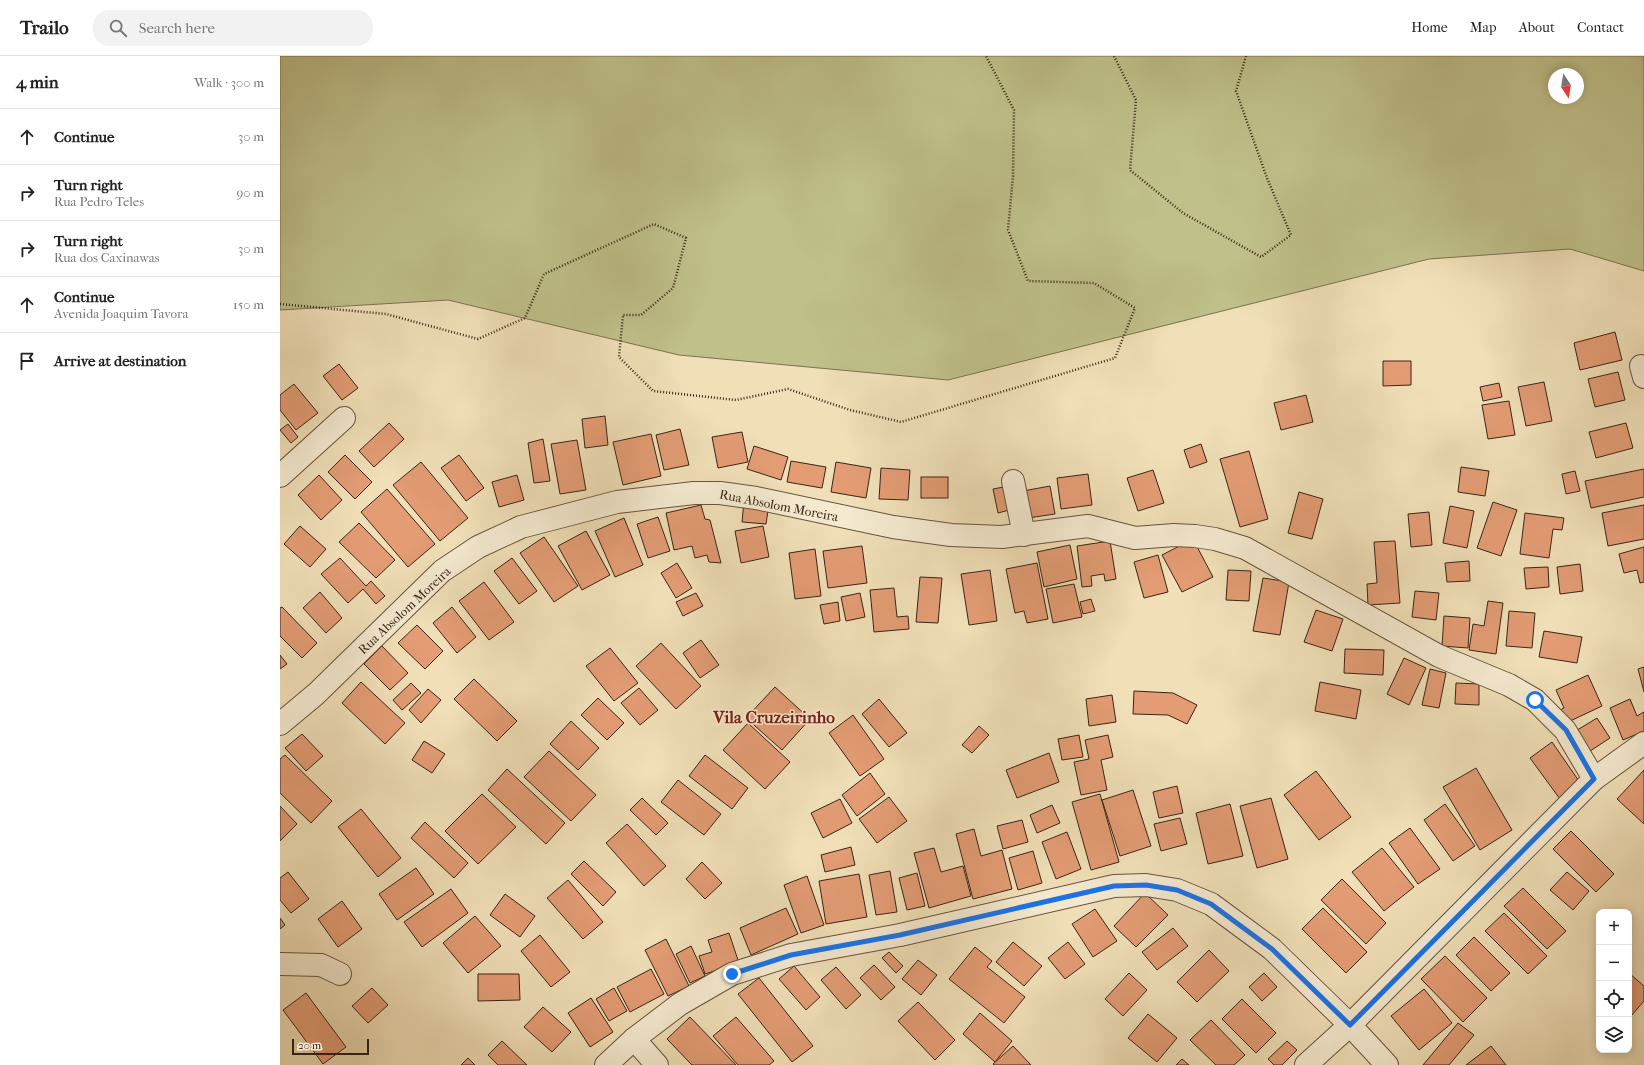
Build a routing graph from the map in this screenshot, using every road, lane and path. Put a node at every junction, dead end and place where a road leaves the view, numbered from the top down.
1 (986, 56) edge
2 (1114, 56) edge
3 (1246, 56) edge
4 (280, 304) edge
5 (344, 418) dead end
6 (280, 476) edge
7 (1013, 481) dead end
8 (1024, 534) junction
9 (280, 724) edge
10 (1644, 743) edge
11 (1594, 779) junction
12 (280, 964) edge
13 (340, 974) dead end
14 (1350, 1025) junction
15 (634, 1039) junction
16 (606, 1065) edge
17 (657, 1065) edge
18 (1306, 1065) edge
19 (1387, 1065) edge

1 - 4 path
2 - 3 path
5 - 6 street
7 - 8 street
8 - 9 street, Rua Absolom Moreira
8 - 11 street, Rua Absolom Moreira
10 - 11 street
11 - 14 street
12 - 13 street
14 - 15 street
14 - 18 street
14 - 19 street
15 - 16 street
15 - 17 street

